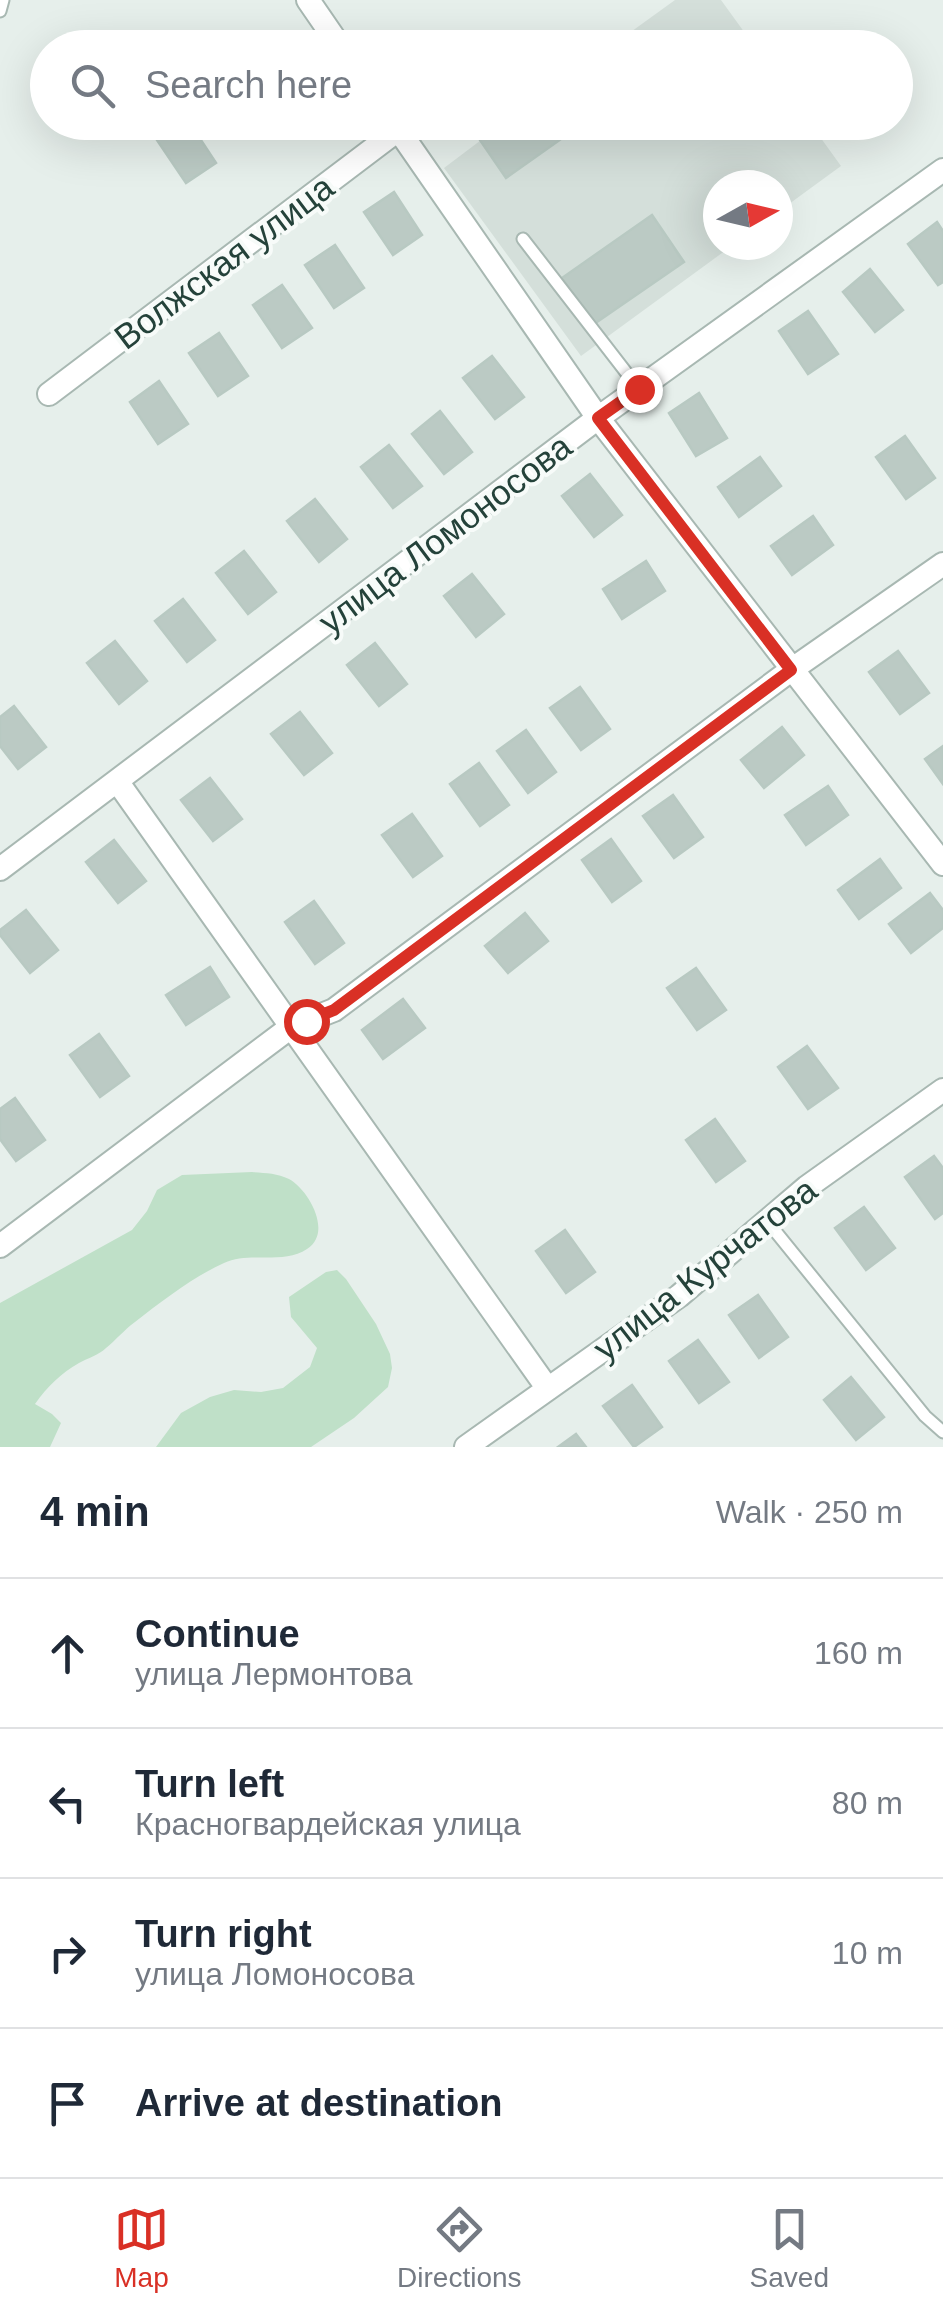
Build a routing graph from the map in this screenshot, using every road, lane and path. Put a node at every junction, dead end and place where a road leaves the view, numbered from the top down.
1 (3, 0) edge
2 (308, 0) edge
3 (0, 11) edge
4 (329, 30) edge
5 (378, 140) edge
6 (406, 140) edge
7 (943, 170) edge
8 (523, 239) dead end
9 (639, 389) junction
10 (50, 394) dead end
11 (598, 418) junction
12 (943, 564) edge
13 (791, 670) junction
14 (117, 781) junction
15 (943, 864) edge
16 (0, 869) edge
17 (291, 1027) junction
18 (943, 1090) edge
19 (767, 1221) junction
20 (0, 1246) edge
21 (548, 1389) junction
22 (943, 1432) edge
23 (466, 1447) edge

1 - 3 lane
2 - 4 street
5 - 10 street, Волжская улица
6 - 11 street
7 - 9 street, улица Ломоносова
8 - 9 lane
9 - 11 street, улица Ломоносова
11 - 13 street
11 - 14 street, улица Ломоносова
12 - 13 street
13 - 15 street
13 - 17 street
14 - 16 street, улица Ломоносова
14 - 17 street
17 - 20 street
17 - 21 street
18 - 19 street, улица Курчатова
19 - 21 street, улица Курчатова
19 - 22 lane
21 - 23 street, улица Курчатова

